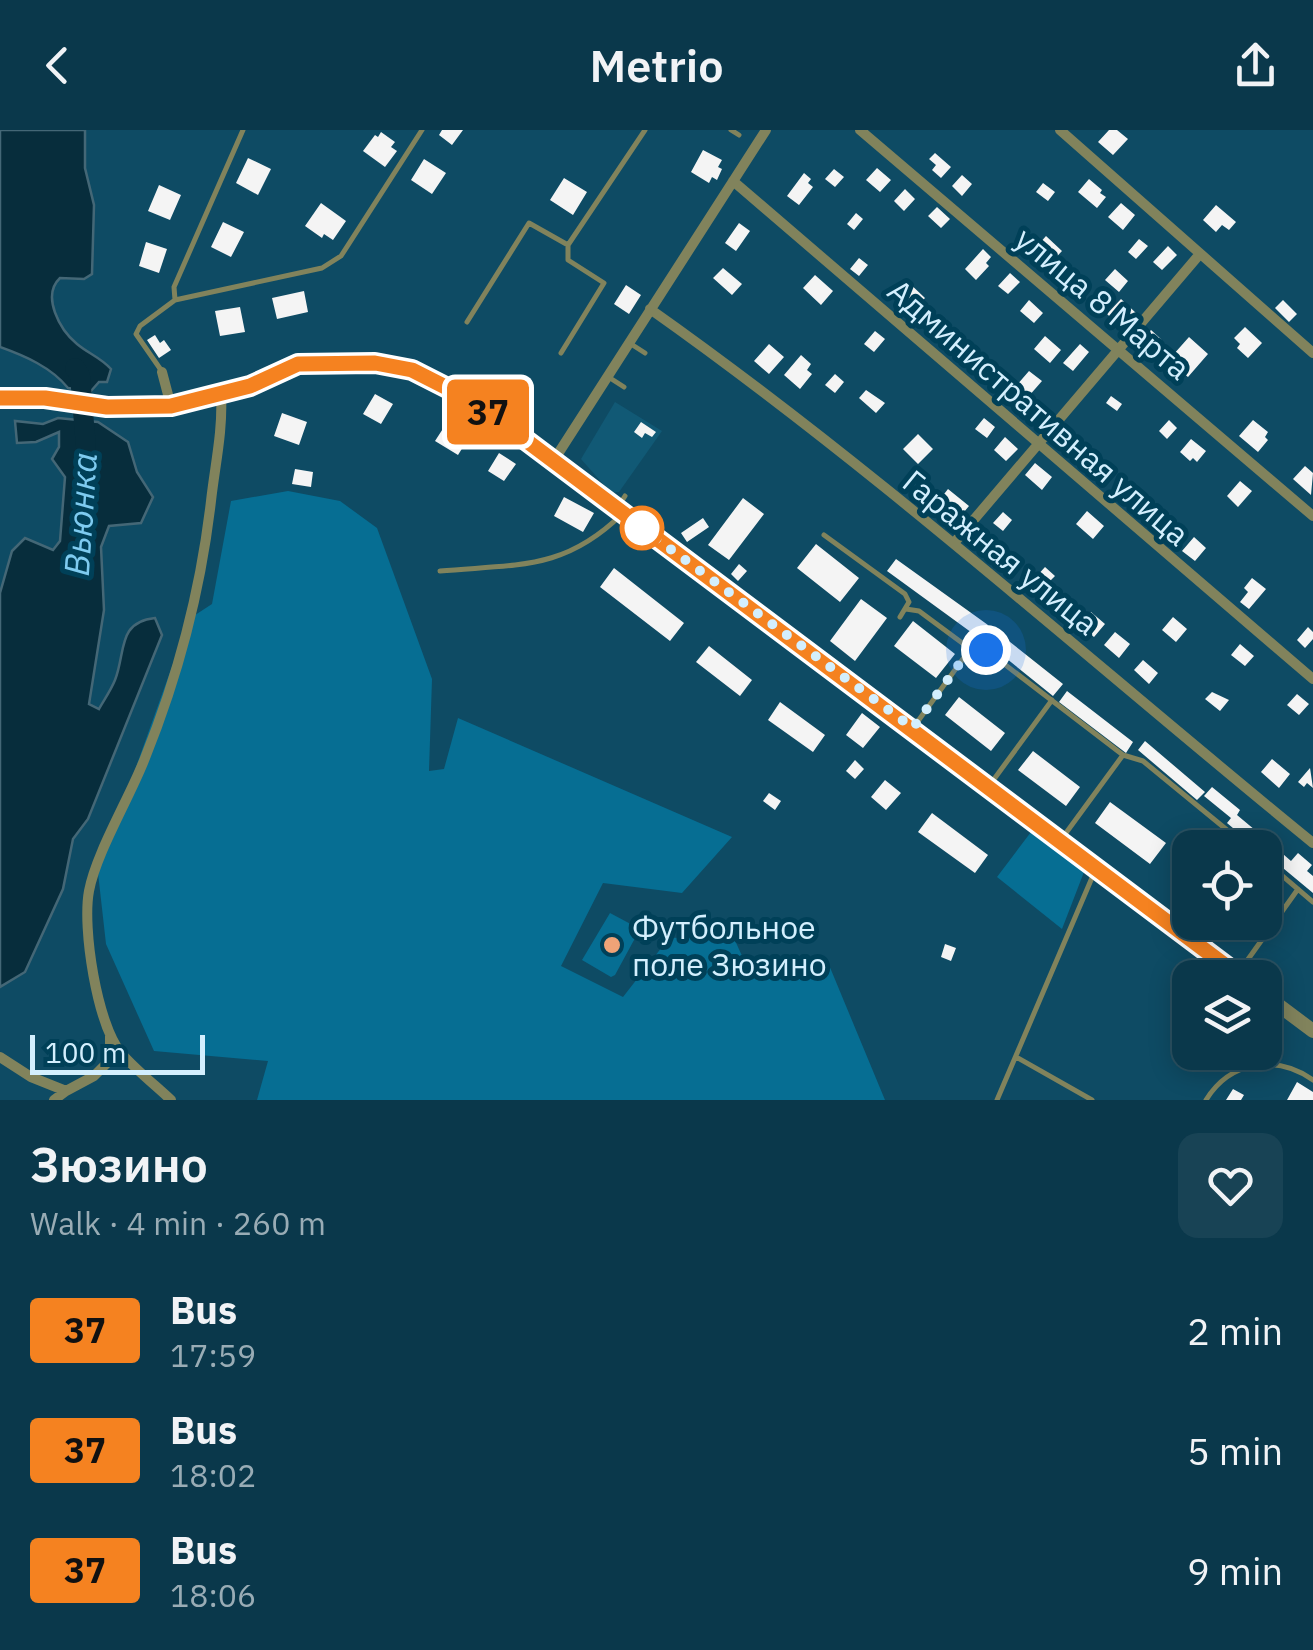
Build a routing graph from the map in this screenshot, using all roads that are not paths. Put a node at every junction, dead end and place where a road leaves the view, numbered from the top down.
1 (243, 130) edge
2 (422, 130) edge
3 (645, 130) edge
4 (731, 130) edge
5 (766, 130) edge
6 (860, 130) edge
7 (1060, 130) edge
8 (739, 135) dead end
9 (733, 181) junction
10 (568, 246) junction
11 (1198, 255) junction
12 (176, 300) junction
13 (650, 309) junction
14 (467, 322) dead end
15 (629, 343) junction
16 (1119, 348) junction
17 (1313, 352) edge
18 (561, 353) dead end
19 (646, 354) dead end
20 (162, 372) joint
21 (608, 377) junction
22 (624, 387) dead end
23 (221, 395) junction
24 (0, 398) edge
25 (171, 406) junction
26 (1038, 446) junction
27 (554, 460) junction
28 (615, 492) dead end
29 (621, 506) junction
30 (1313, 516) edge
31 (824, 535) dead end
32 (954, 543) junction
33 (440, 570) dead end
34 (906, 610) junction
35 (900, 617) dead end
36 (973, 651) junction
37 (1313, 680) edge
38 (1052, 700) junction
39 (913, 728) junction
40 (1123, 755) junction
41 (988, 786) junction
42 (1227, 830) edge
43 (1061, 840) junction
44 (1313, 843) edge
45 (1096, 867) junction
46 (1282, 875) edge
47 (1298, 889) junction
48 (1313, 902) edge
49 (1219, 960) edge
50 (1251, 960) edge
51 (1282, 1007) edge
52 (1311, 1027) edge
53 (110, 1035) junction
54 (0, 1057) edge
55 (1016, 1057) junction
56 (1313, 1080) edge
57 (66, 1091) junction
58 (54, 1100) edge
59 (171, 1100) edge
60 (997, 1100) edge
61 (1092, 1100) edge
62 (1206, 1100) edge

1 - 12 lane
2 - 12 lane
3 - 10 lane
4 - 8 lane
5 - 9 street
6 - 16 street, улица 8 Марта
7 - 11 street
9 - 13 street
9 - 26 street, Административная улица
10 - 14 lane
10 - 18 lane
11 - 16 street
11 - 17 street
12 - 20 lane
13 - 15 street
13 - 32 street, Гаражная улица
15 - 19 lane
15 - 21 street
16 - 26 street
16 - 30 street, улица 8 Марта
20 - 25 street
21 - 22 lane
21 - 27 street
23 - 25 street
23 - 27 street
23 - 53 street
24 - 25 street
26 - 32 street
26 - 37 street, Административная улица
27 - 29 street
28 - 29 lane
29 - 33 lane
29 - 39 street
31 - 34 lane
32 - 44 street, Гаражная улица
34 - 35 lane
34 - 36 lane
36 - 38 lane
36 - 39 lane
38 - 40 lane
38 - 41 lane
39 - 41 street
40 - 42 lane
40 - 43 lane
41 - 43 street
43 - 45 street
45 - 49 street
45 - 55 lane
46 - 47 lane
47 - 48 lane
47 - 50 lane
51 - 52 street
53 - 57 street
53 - 59 street
54 - 57 street
55 - 60 lane
55 - 61 lane
56 - 62 lane
57 - 58 street

